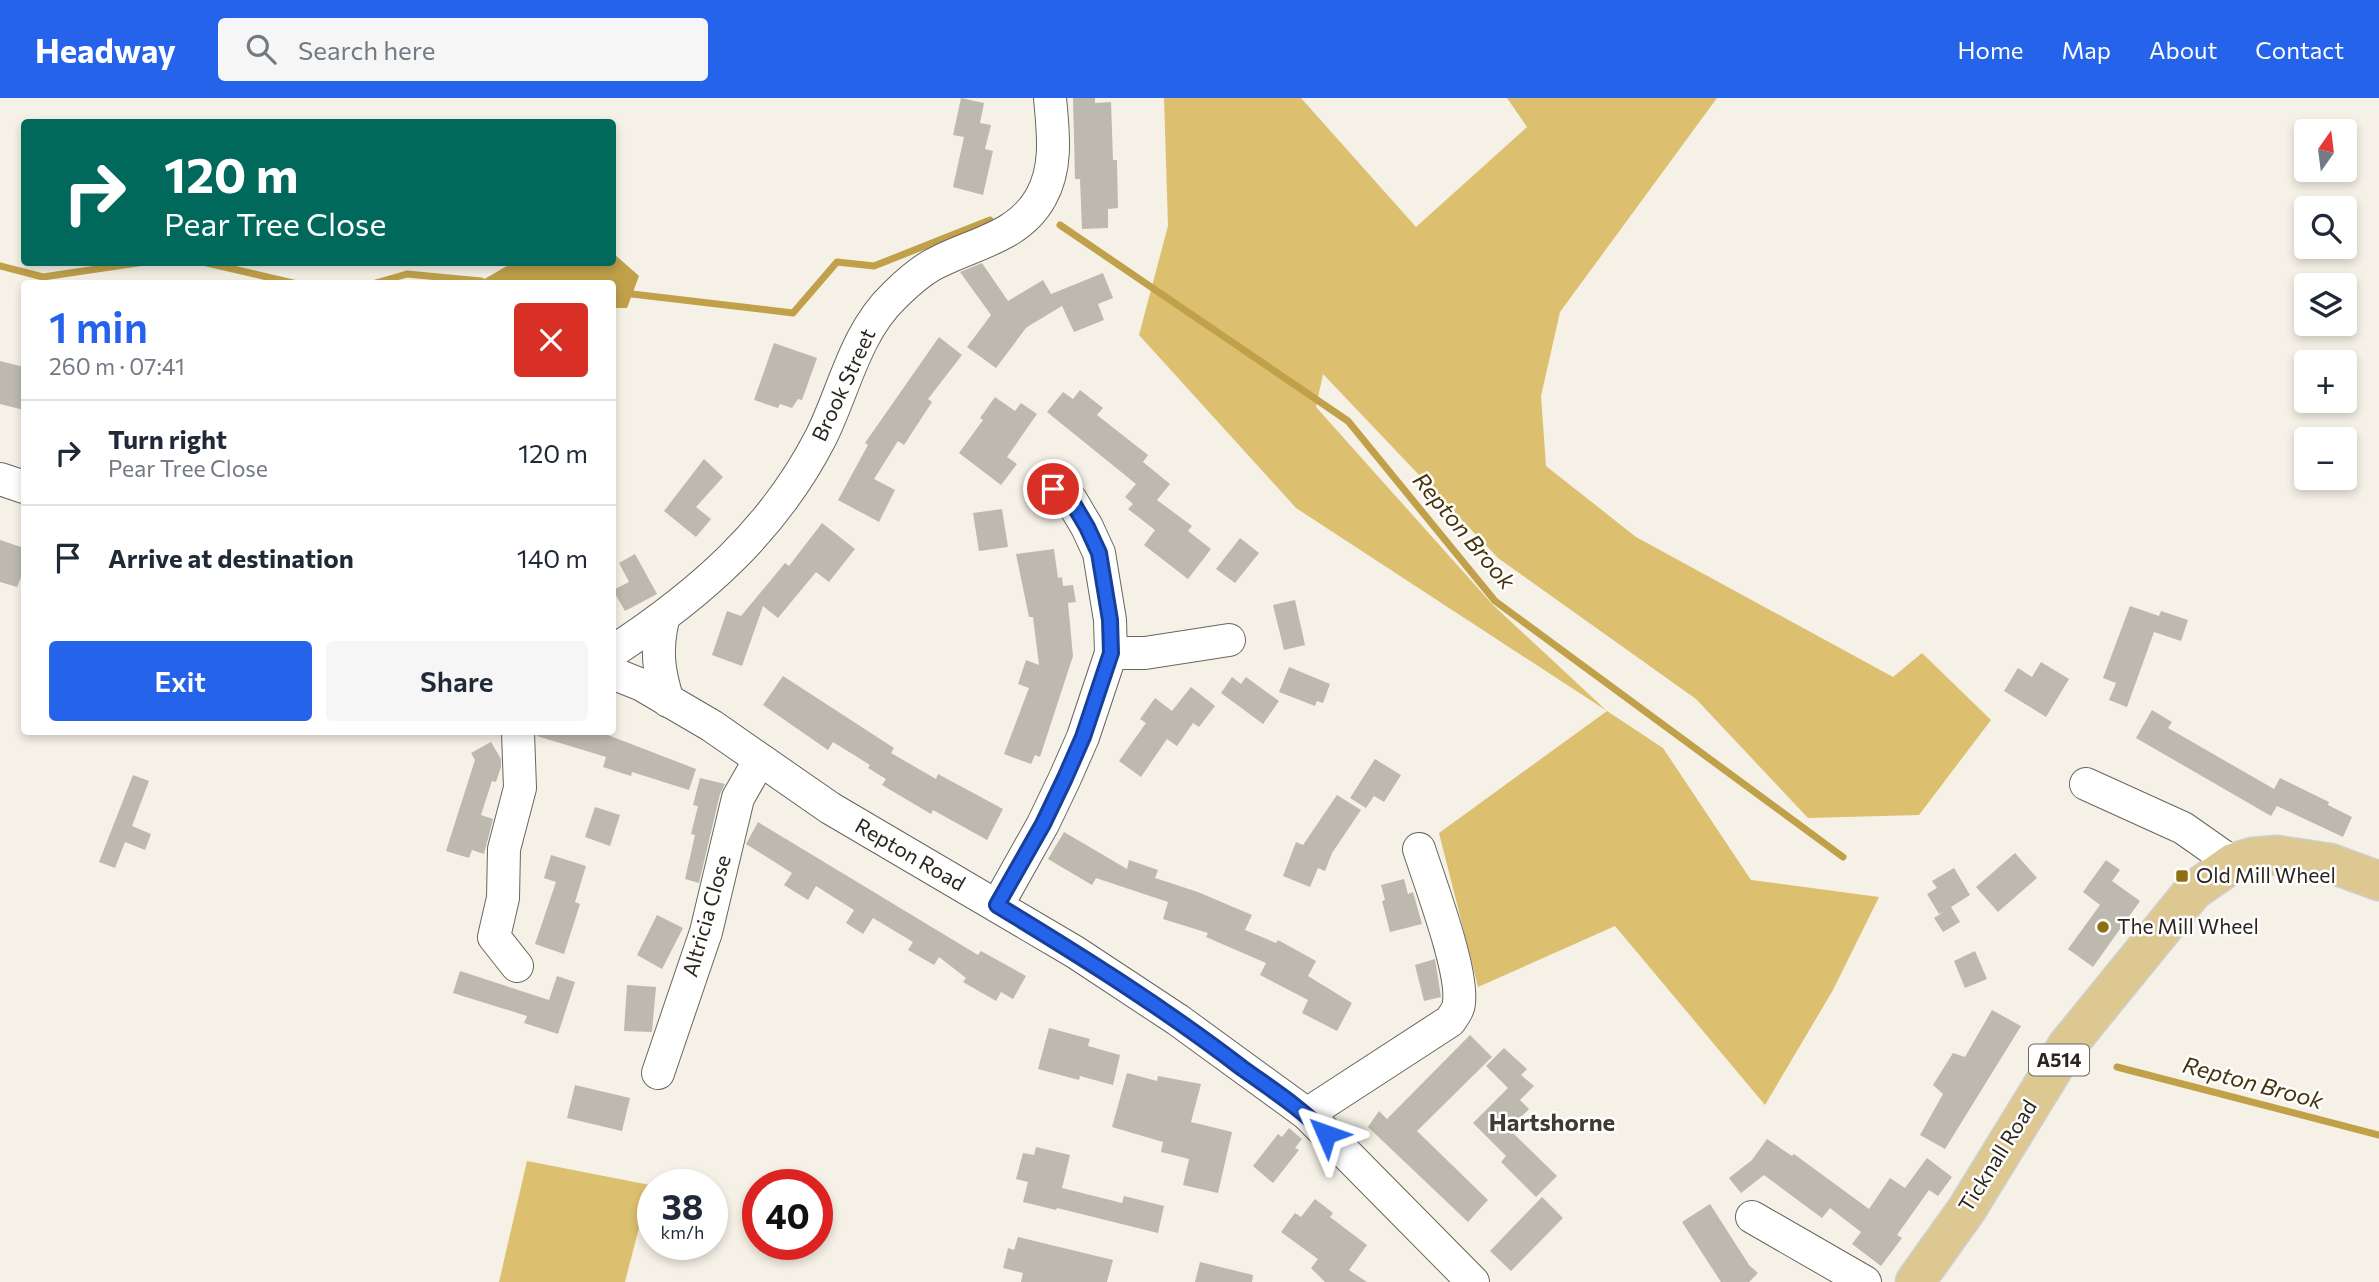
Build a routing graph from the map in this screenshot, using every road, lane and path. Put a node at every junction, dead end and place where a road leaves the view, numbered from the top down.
1 (1050, 98) edge
2 (0, 479) edge
3 (21, 486) edge
4 (1053, 489) dead end
5 (663, 619) junction
6 (1229, 640) dead end
7 (616, 649) edge
8 (1111, 653) junction
9 (616, 675) edge
10 (668, 701) junction
11 (518, 735) edge
12 (759, 761) junction
13 (2086, 784) dead end
14 (1419, 849) dead end
15 (2233, 863) junction
16 (2379, 881) edge
17 (997, 905) junction
18 (517, 966) dead end
19 (658, 1073) dead end
20 (1307, 1114) junction
21 (1752, 1217) dead end
22 (1472, 1282) edge
23 (1865, 1282) edge
24 (1915, 1282) edge

1 - 5 street, Brook Street
2 - 3 street
4 - 8 street
5 - 7 street, Brook Street
5 - 10 street
6 - 8 street
8 - 17 street
9 - 10 street, Repton Road
10 - 12 street, Repton Road
11 - 18 street
12 - 17 street, Repton Road
12 - 19 street, Altricia Close
13 - 15 street
14 - 20 street
15 - 16 main road, Ticknall Road / A514
15 - 24 main road, Ticknall Road / A514
17 - 20 street, Repton Road
20 - 22 street, Repton Road
21 - 23 street

